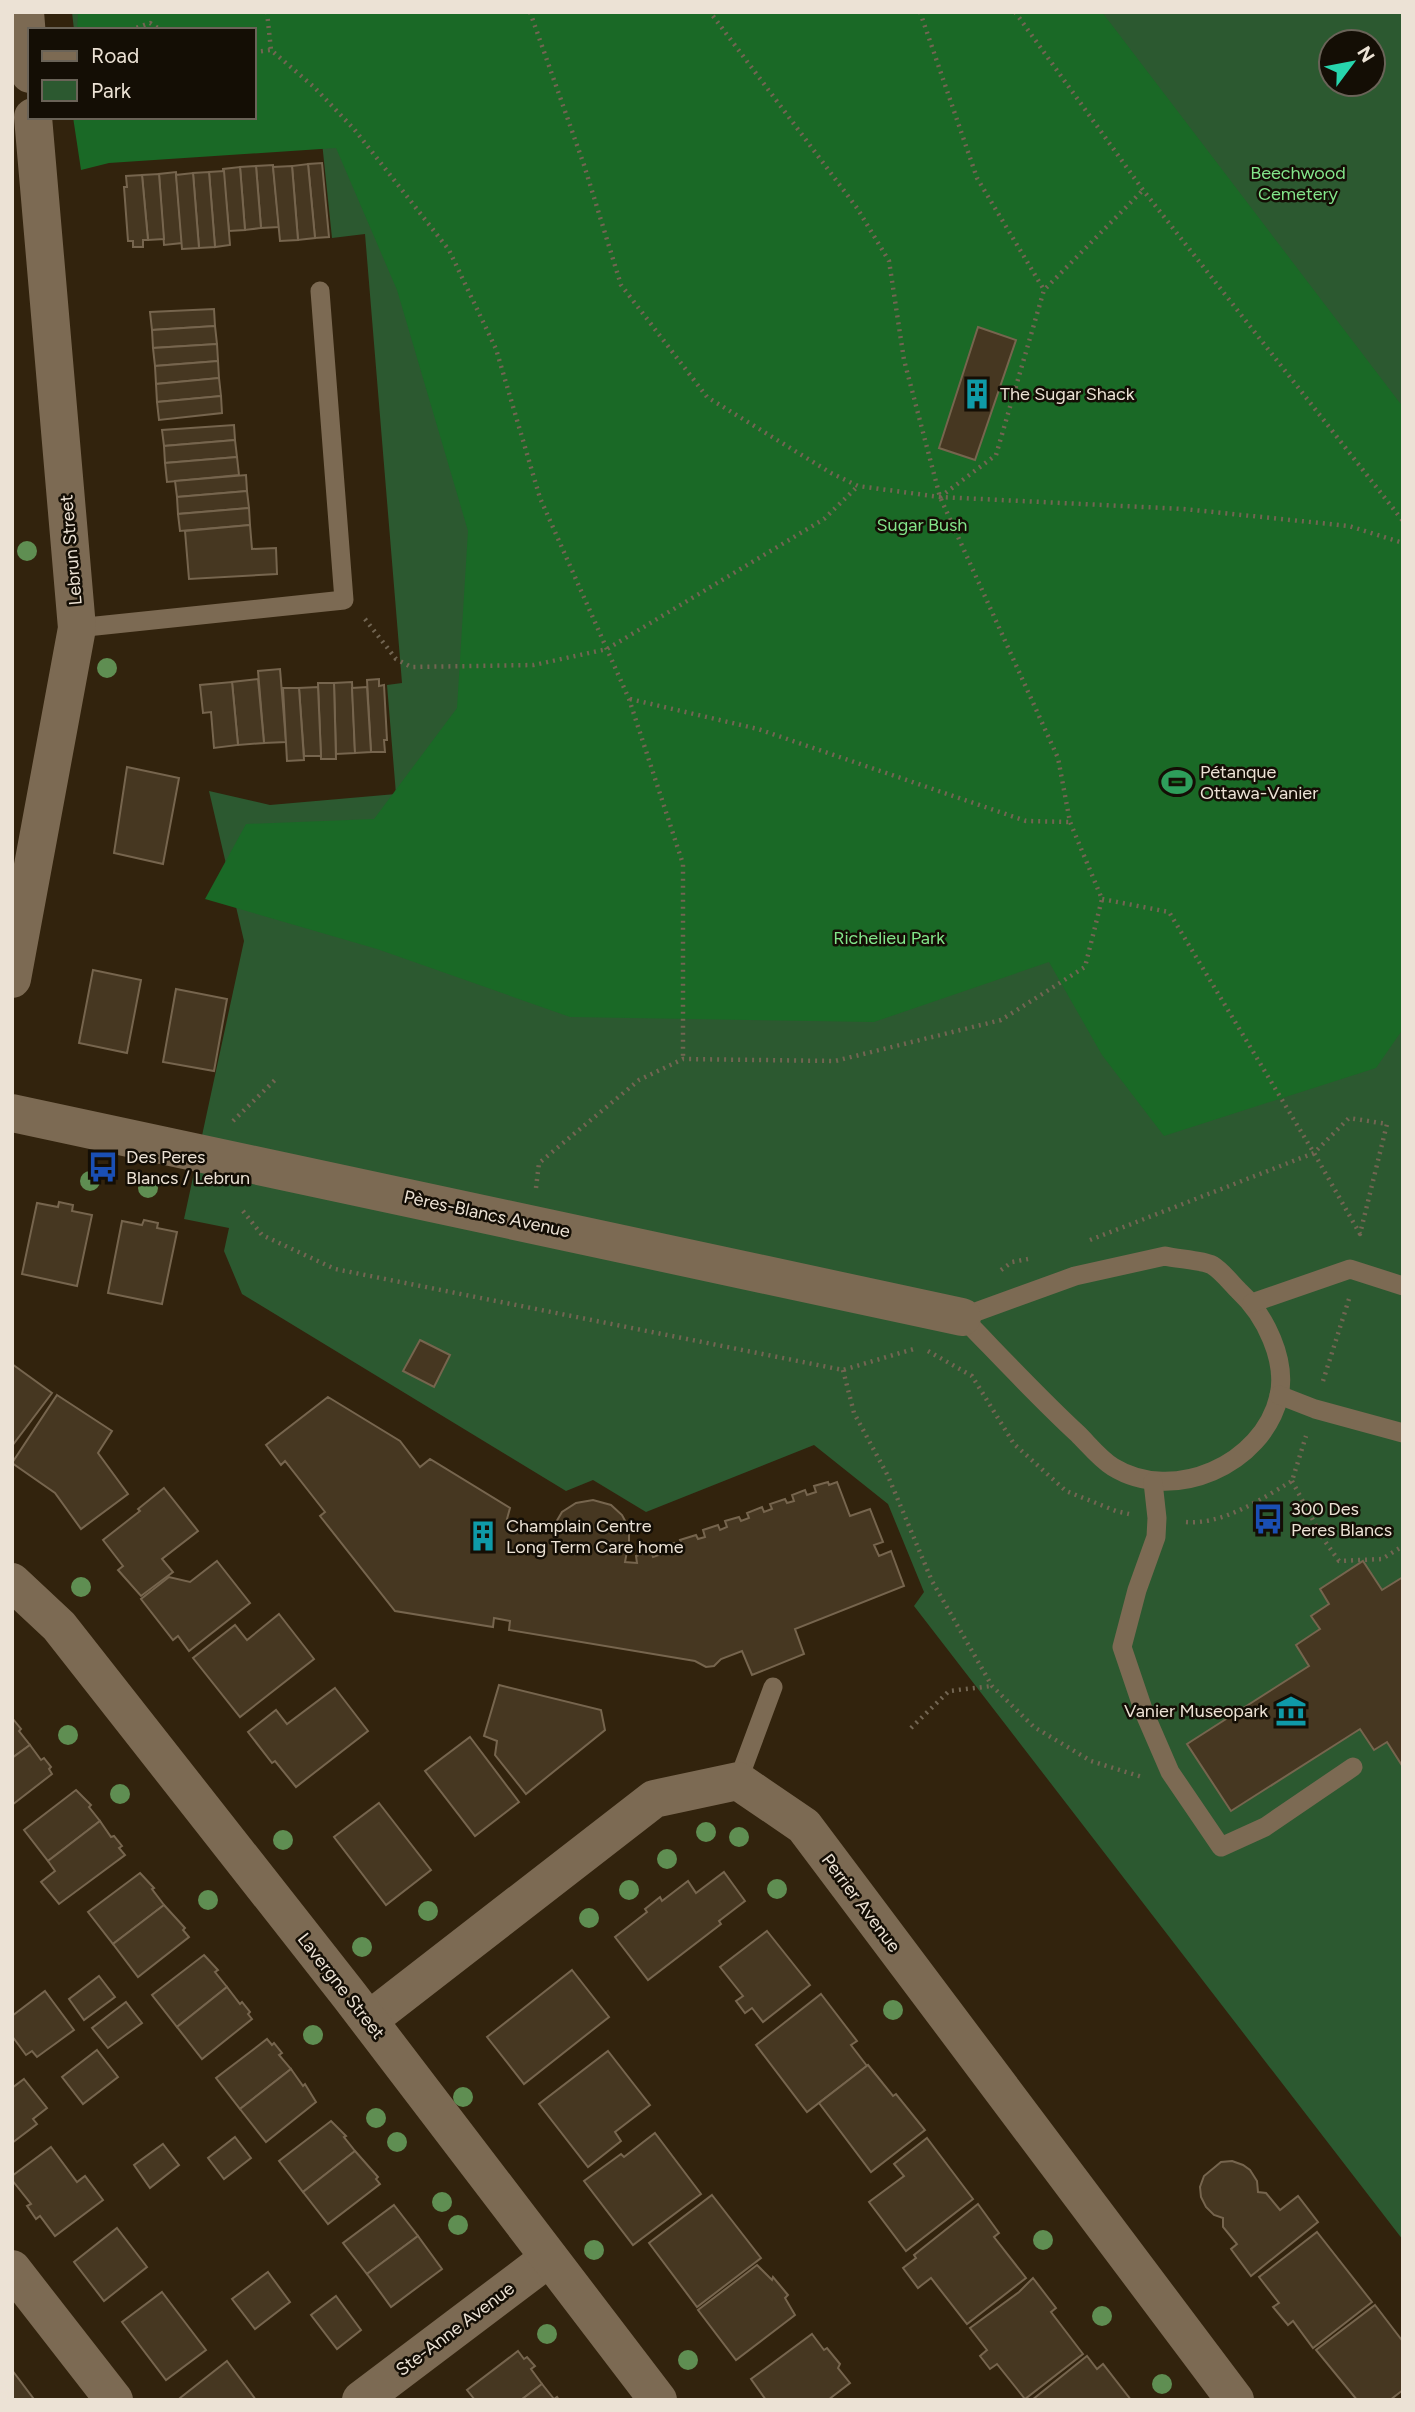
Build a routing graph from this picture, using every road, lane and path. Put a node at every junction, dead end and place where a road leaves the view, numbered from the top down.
1 (25, 12) edge
2 (267, 12) edge
3 (530, 12) edge
4 (710, 12) edge
5 (920, 12) edge
6 (1015, 12) edge
7 (136, 28) edge
8 (158, 28) edge
9 (28, 49) edge
10 (271, 50) junction
11 (256, 52) edge
12 (33, 119) edge
13 (1143, 190) junction
14 (1044, 289) junction
15 (320, 292) dead end
16 (858, 486) junction
17 (940, 497) junction
18 (1403, 521) edge
19 (1403, 542) edge
20 (344, 600) junction
21 (77, 628) junction
22 (607, 649) junction
23 (629, 699) junction
24 (1070, 821) junction
25 (1102, 899) junction
26 (12, 979) edge
27 (683, 1059) junction
28 (275, 1080) dead end
29 (12, 1113) edge
30 (1314, 1153) junction
31 (207, 1154) junction
32 (243, 1211) dead end
33 (531, 1224) junction
34 (1078, 1245) dead end
35 (1040, 1257) dead end
36 (1358, 1272) junction
37 (1403, 1286) edge
38 (1252, 1303) junction
39 (962, 1317) junction
40 (843, 1370) junction
41 (1279, 1395) junction
42 (1315, 1409) junction
43 (1403, 1433) edge
44 (1293, 1481) junction
45 (1153, 1482) junction
46 (1157, 1518) junction
47 (1403, 1546) edge
48 (12, 1582) edge
49 (992, 1686) junction
50 (773, 1687) dead end
51 (911, 1728) dead end
52 (1353, 1767) dead end
53 (1170, 1772) junction
54 (737, 1781) junction
55 (369, 2020) junction
56 (549, 2258) junction
57 (12, 2269) edge
58 (114, 2400) edge
59 (361, 2400) edge
60 (658, 2400) edge
61 (1235, 2400) edge

1 - 9 street
2 - 10 path
3 - 16 path
4 - 17 path
5 - 14 path
6 - 13 path
7 - 8 path
10 - 11 path
10 - 22 path
12 - 21 street, Lebrun Street
13 - 14 path
13 - 18 path
14 - 17 path
15 - 20 lane
16 - 17 path
16 - 22 path
17 - 19 path
17 - 24 path
20 - 21 lane
20 - 22 path
21 - 26 street, Lebrun Street
22 - 23 path
23 - 24 path
23 - 27 path
24 - 25 path
25 - 27 path
25 - 30 path
27 - 33 path
28 - 31 path
29 - 31 street, Pères-Blancs Avenue
30 - 30 path
30 - 34 path
31 - 33 street, Pères-Blancs Avenue
32 - 40 path
33 - 39 street, Pères-Blancs Avenue
35 - 39 path
36 - 37 lane
36 - 38 lane
36 - 42 path
38 - 39 lane
38 - 41 lane
39 - 45 lane
40 - 46 path
40 - 49 path
41 - 42 lane
41 - 45 lane
42 - 43 lane
42 - 44 path
44 - 46 path
44 - 47 path
45 - 46 lane
46 - 53 lane
48 - 55 street, Lavergne Street
49 - 51 path
49 - 53 path
50 - 54 lane
52 - 53 lane
54 - 55 street
54 - 61 street, Perrier Avenue
55 - 56 street, Lavergne Street
56 - 59 street, Ste-Anne Avenue
56 - 60 street, Lavergne Street
57 - 58 street

